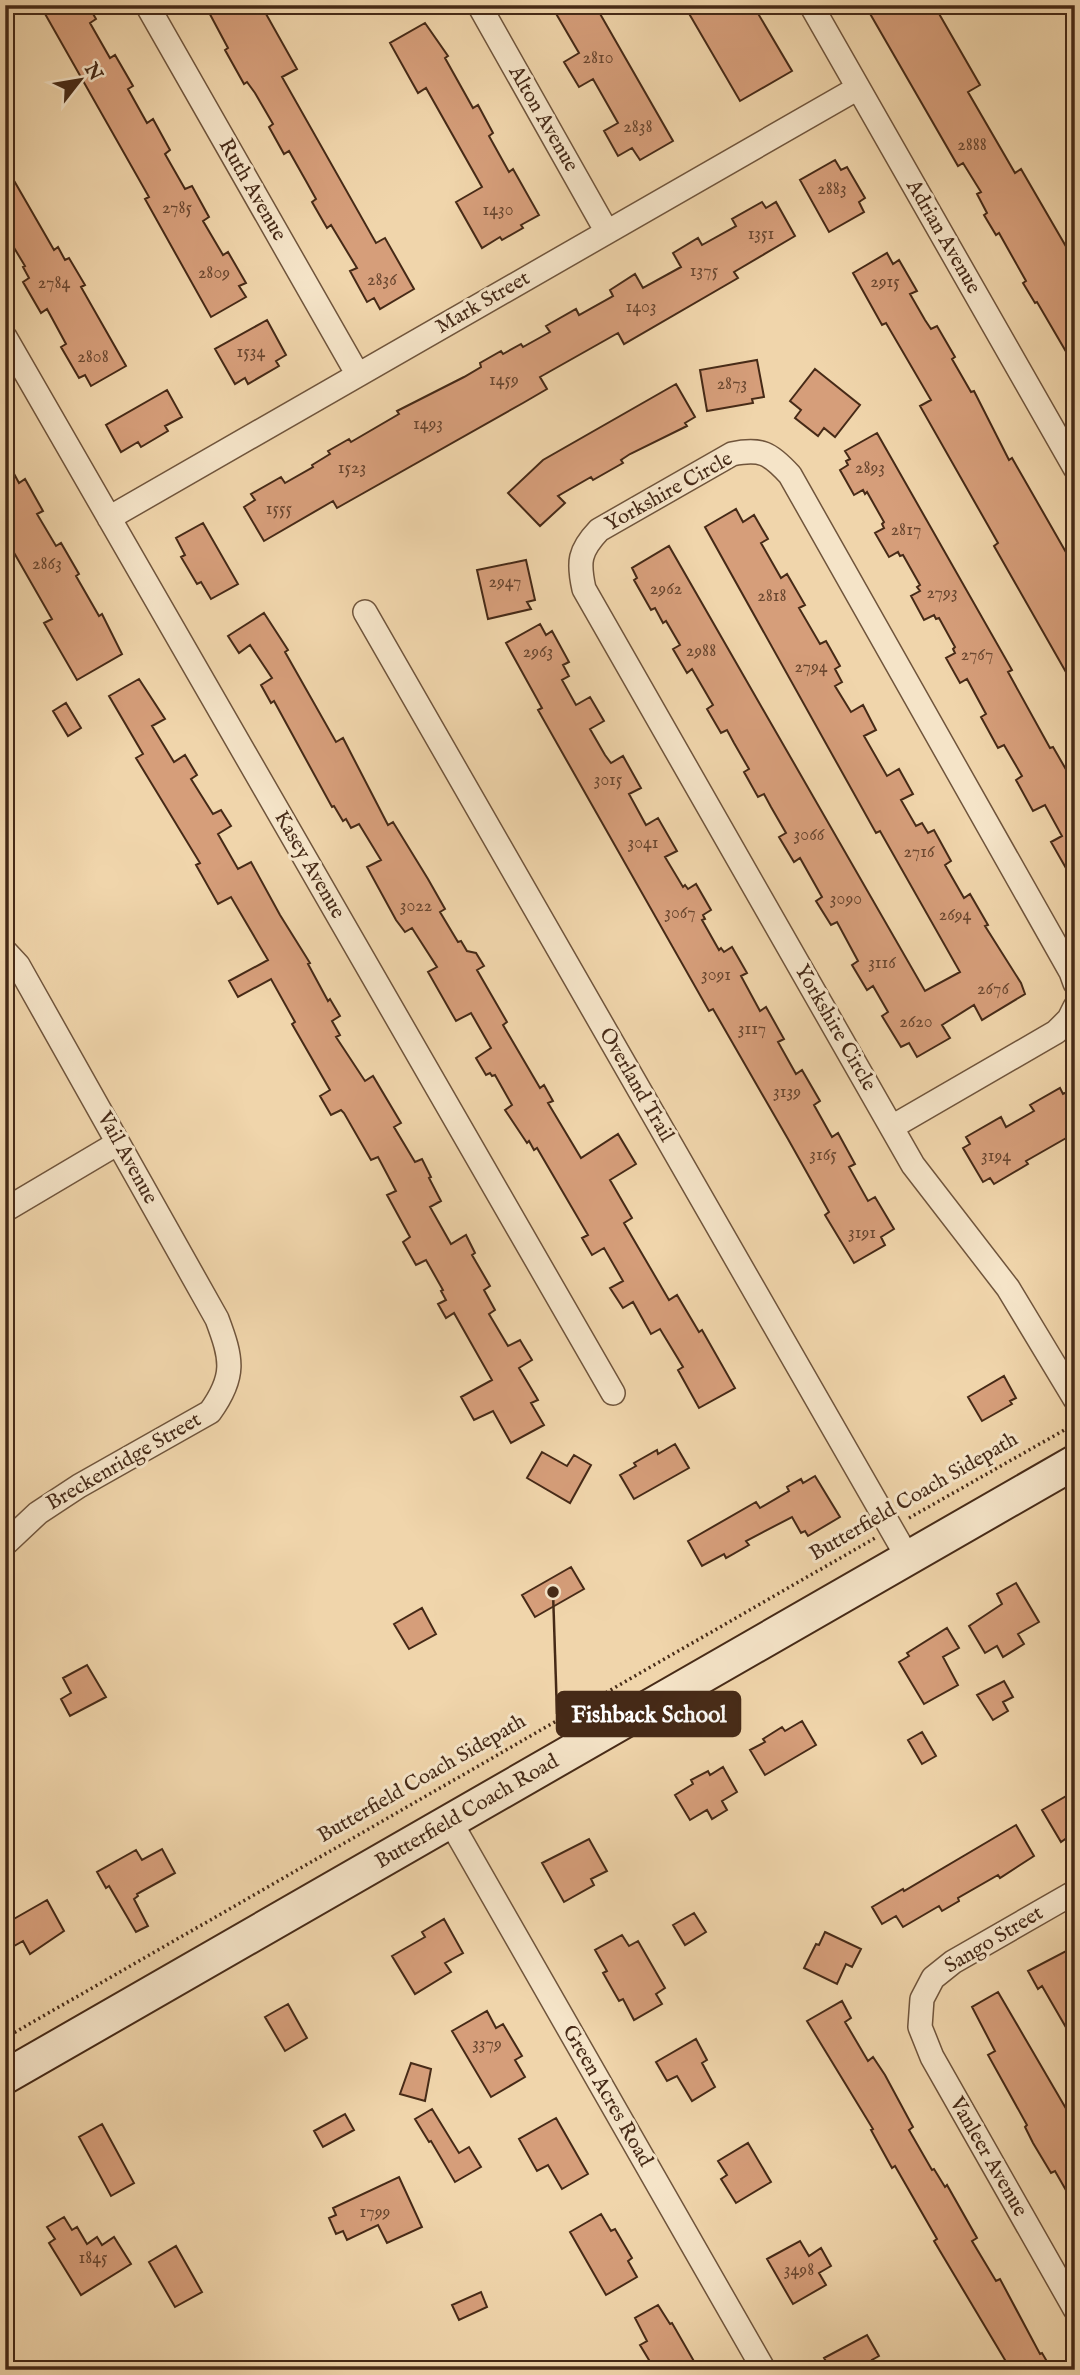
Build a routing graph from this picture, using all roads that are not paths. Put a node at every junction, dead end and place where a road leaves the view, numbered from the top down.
1 (147, 5) edge
2 (479, 5) edge
3 (811, 5) edge
4 (858, 88) junction
5 (607, 232) junction
6 (5, 337) edge
7 (358, 375) junction
8 (1075, 468) edge
9 (109, 518) junction
10 (365, 612) dead end
11 (5, 951) edge
12 (1075, 983) edge
13 (1075, 1007) edge
14 (892, 1127) junction
15 (118, 1143) junction
16 (5, 1209) edge
17 (230, 1373) joint
18 (613, 1392) dead end
19 (1075, 1399) edge
20 (1075, 1462) edge
21 (5, 1544) edge
22 (908, 1558) junction
23 (450, 1822) junction
24 (1075, 1892) edge
25 (922, 1999) joint
26 (5, 2077) edge
27 (1075, 2309) edge
28 (764, 2370) edge

1 - 7 street, Ruth Avenue
2 - 5 street, Alton Avenue
3 - 4 street, Adrian Avenue
4 - 5 street, Mark Street
4 - 8 street, Adrian Avenue
5 - 7 street, Mark Street
6 - 9 street, Kasey Avenue
7 - 9 street, Mark Street
9 - 18 street, Kasey Avenue
10 - 22 street, Overland Trail
11 - 15 street, Vail Avenue
12 - 14 street, Yorkshire Circle
13 - 14 street
14 - 19 street, Yorkshire Circle
15 - 16 street
15 - 17 street, Vail Avenue
17 - 21 street, Breckenridge Street
20 - 22 main road, Butterfield Coach Road
22 - 23 main road, Butterfield Coach Road
23 - 26 main road, Butterfield Coach Road
23 - 28 street, Green Acres Road
24 - 25 street, Sango Street
25 - 27 street, Vanleer Avenue

